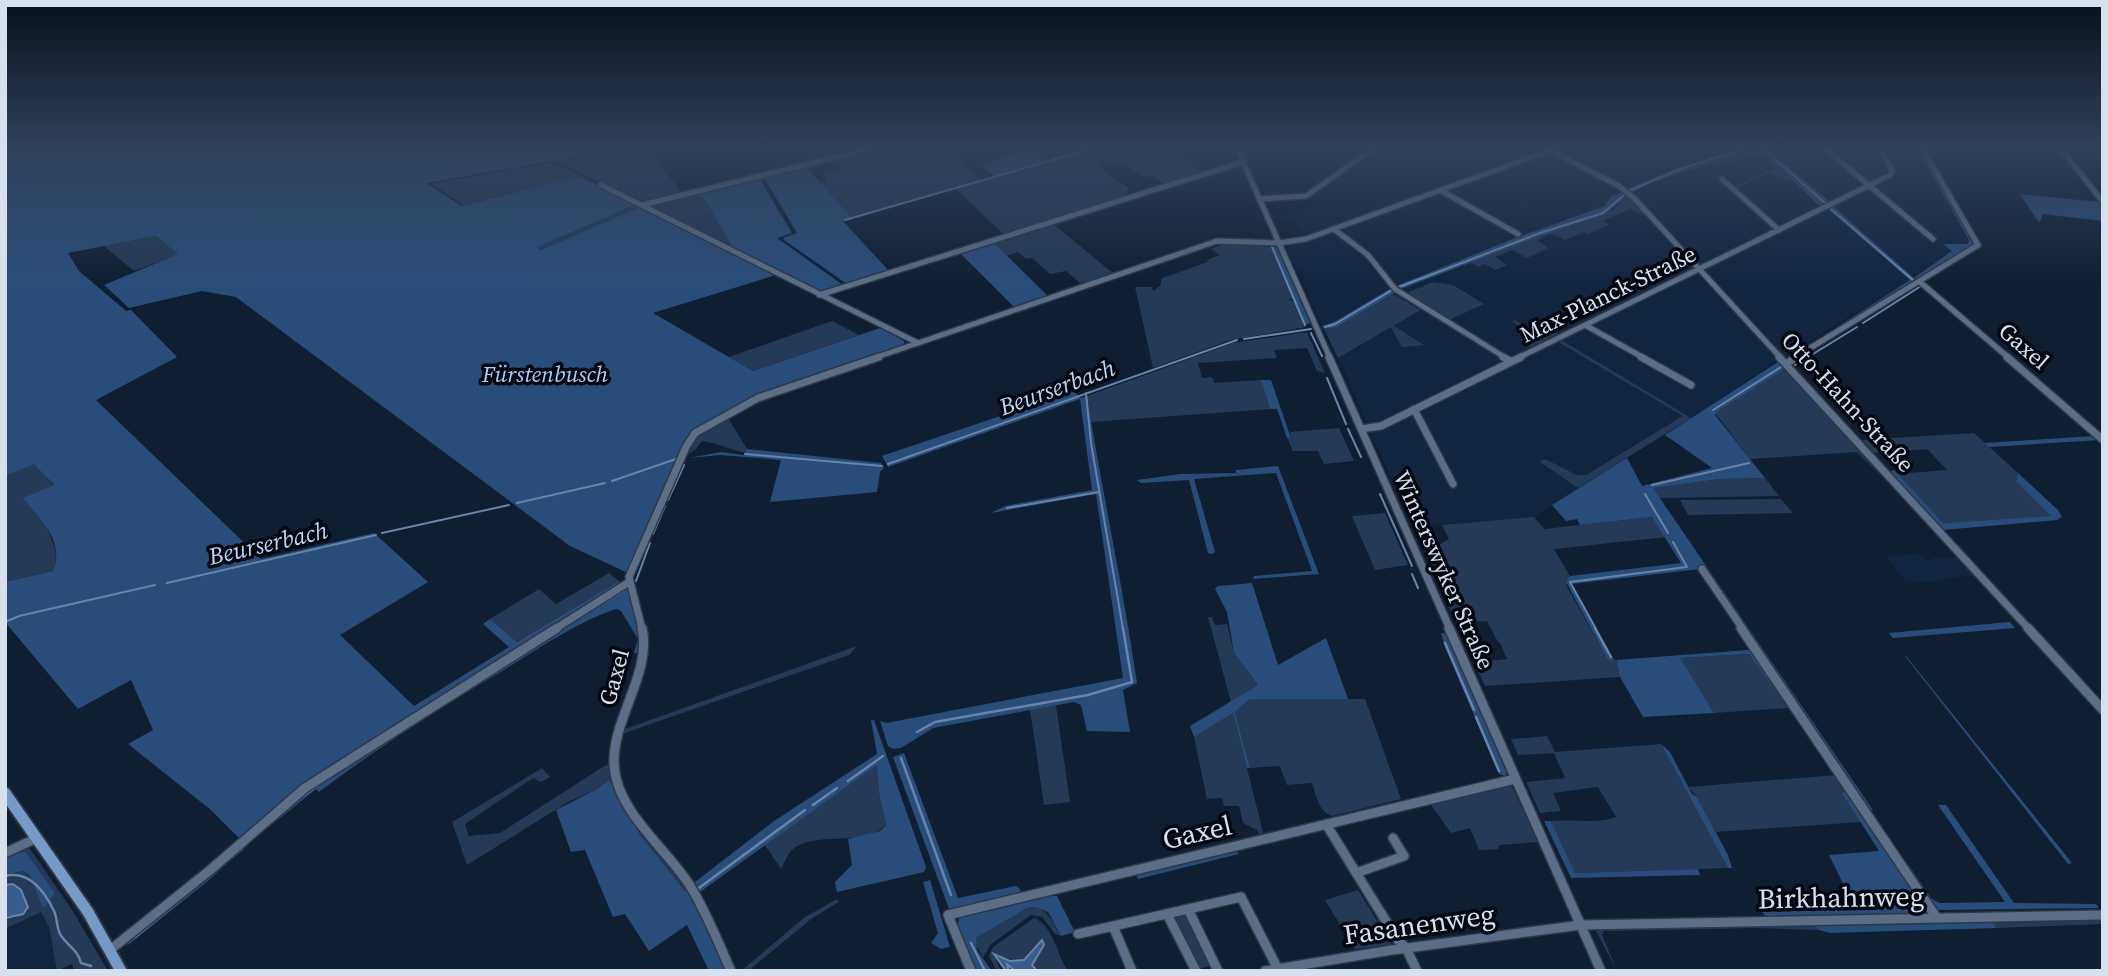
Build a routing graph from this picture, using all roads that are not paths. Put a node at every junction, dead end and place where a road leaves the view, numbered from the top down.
1 (613, 192) edge
2 (699, 192) edge
3 (1148, 192) edge
4 (1256, 192) edge
5 (1311, 192) edge
6 (1436, 192) edge
7 (1443, 192) edge
8 (1627, 192) edge
9 (1735, 192) edge
10 (1855, 192) edge
11 (1876, 192) edge
12 (1947, 192) edge
13 (1259, 199) junction
14 (641, 206) junction
15 (1335, 230) junction
16 (1779, 230) junction
17 (1518, 234) dead end
18 (1933, 239) dead end
19 (1279, 243) junction
20 (1699, 269) junction
21 (1920, 282) junction
22 (819, 295) junction
23 (1585, 325) junction
24 (918, 343) junction
25 (1510, 361) junction
26 (1787, 363) junction
27 (1691, 385) dead end
28 (1414, 409) junction
29 (1362, 429) junction
30 (2103, 440) edge
31 (1453, 484) dead end
32 (1702, 569) dead end
33 (629, 582) junction
34 (2103, 710) edge
35 (1515, 779) junction
36 (5, 793) edge
37 (1326, 824) junction
38 (37, 838) junction
39 (1392, 838) dead end
40 (5, 853) edge
41 (1356, 873) junction
42 (1188, 909) junction
43 (1167, 914) junction
44 (2103, 915) edge
45 (1937, 918) junction
46 (1581, 925) junction
47 (1113, 926) junction
48 (1078, 934) dead end
49 (1406, 948) junction
50 (110, 950) junction
51 (1279, 970) edge
52 (121, 971) edge
53 (731, 971) edge
54 (971, 971) edge
55 (1132, 971) edge
56 (1196, 971) edge
57 (1218, 971) edge
58 (1265, 971) edge
59 (1417, 971) edge
60 (1601, 971) edge

1 - 14 street
2 - 14 street
3 - 22 street
4 - 13 street, Winterswyker Straße
5 - 13 street
6 - 15 street
7 - 17 street
8 - 20 street, Otto-Hahn-Straße
9 - 16 street
10 - 16 street, Max-Planck-Straße
11 - 18 street
12 - 21 street
13 - 19 street, Winterswyker Straße
14 - 22 street
15 - 19 street
15 - 25 street
16 - 20 street, Max-Planck-Straße
19 - 24 street
19 - 29 street, Winterswyker Straße
20 - 23 street, Max-Planck-Straße
20 - 26 street, Otto-Hahn-Straße
21 - 26 street
21 - 30 street, Gaxel
22 - 24 street
23 - 25 street, Max-Planck-Straße
23 - 27 street
24 - 33 street
25 - 28 street, Max-Planck-Straße
26 - 34 street, Otto-Hahn-Straße
28 - 29 street, Max-Planck-Straße
28 - 31 street
29 - 35 street, Winterswyker Straße
32 - 45 street
33 - 50 street
33 - 53 street, Gaxel
35 - 37 street, Gaxel
35 - 46 street, Winterswyker Straße
36 - 38 main road
37 - 41 street
37 - 54 street, Gaxel
38 - 40 street
38 - 50 main road
39 - 41 street
41 - 49 street
42 - 43 street
42 - 51 street
42 - 57 street
43 - 47 street
43 - 56 street
44 - 45 street, Birkhahnweg
45 - 46 street, Birkhahnweg
46 - 49 street, Fasanenweg
46 - 60 street, Winterswyker Straße
47 - 48 street
47 - 55 street
49 - 51 street, Fasanenweg
49 - 59 street
50 - 52 main road
51 - 58 street, Fasanenweg

